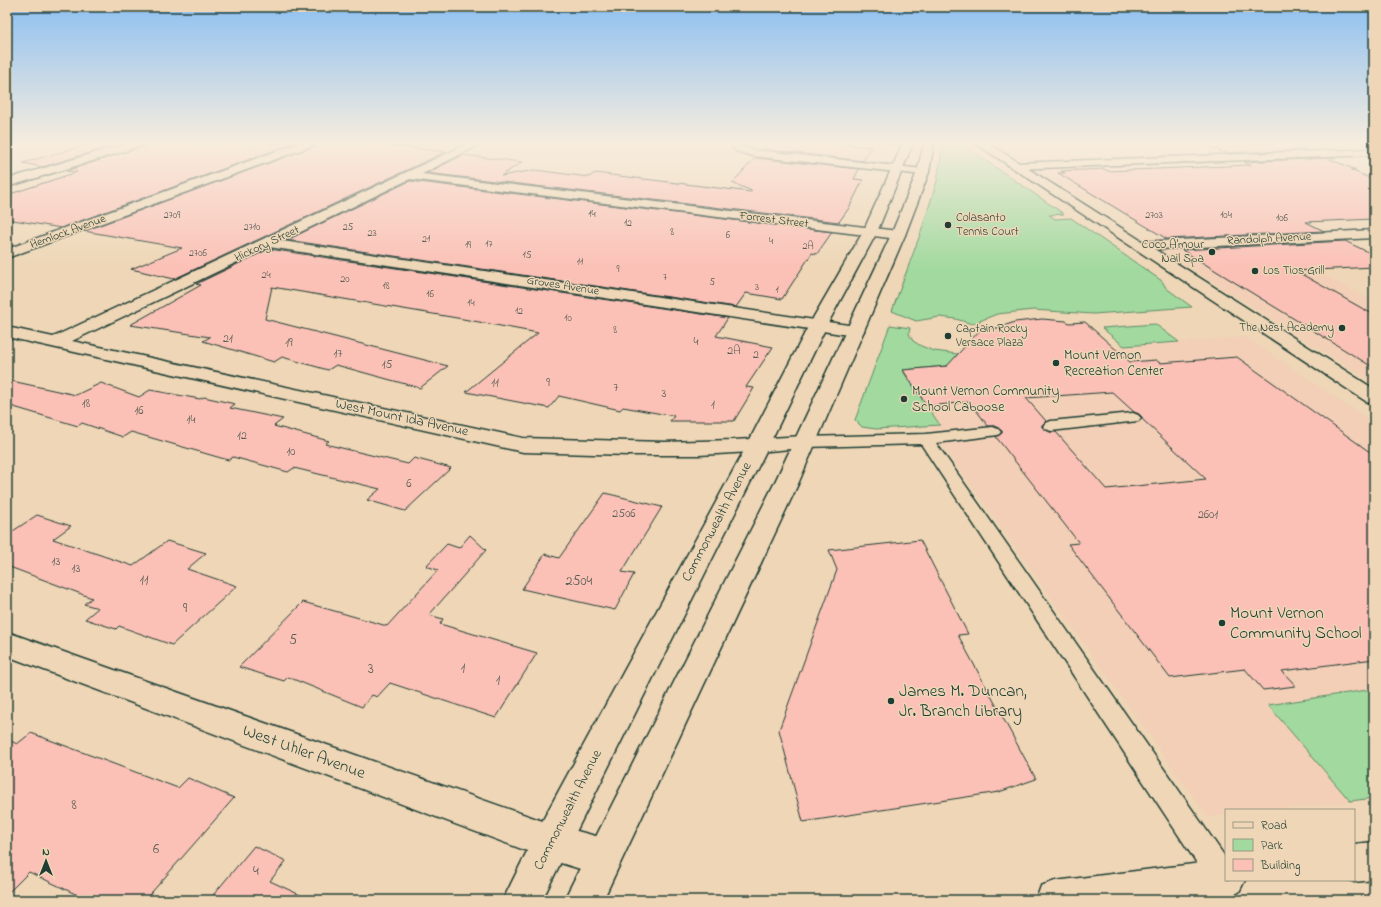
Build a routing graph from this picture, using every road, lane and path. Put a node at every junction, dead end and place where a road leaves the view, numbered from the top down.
1 (194, 185) edge
2 (391, 185) edge
3 (487, 185) edge
4 (891, 185) edge
5 (918, 185) edge
6 (1045, 185) edge
7 (870, 232) junction
8 (1374, 234) edge
9 (898, 235) junction
10 (270, 242) junction
11 (1140, 246) junction
12 (7, 254) edge
13 (818, 325) junction
14 (855, 331) junction
15 (7, 332) edge
16 (56, 342) junction
17 (1374, 398) edge
18 (1133, 418) dead end
19 (1051, 426) dead end
20 (993, 432) dead end
21 (926, 439) junction
22 (804, 442) junction
23 (757, 447) junction
24 (7, 644) edge
25 (551, 842) junction
26 (603, 857) junction
27 (1374, 861) edge
28 (1355, 863) edge
29 (1225, 879) edge
30 (1067, 899) edge
31 (522, 900) edge
32 (583, 900) edge

1 - 12 street, Hemlock Avenue
2 - 10 street, Hickory Street
3 - 7 street, Forrest Street
4 - 7 street, Commonwealth Avenue
5 - 9 street
6 - 11 street
7 - 9 street, Forrest Street
7 - 13 street, Commonwealth Avenue
8 - 11 street, Randolph Avenue
9 - 14 street
10 - 13 street, Groves Avenue
10 - 16 street, Hickory Street
11 - 17 street
13 - 14 street, Groves Avenue
13 - 23 street, Commonwealth Avenue
14 - 22 street
15 - 16 street, West Mount Ida Avenue
16 - 23 street, West Mount Ida Avenue
18 - 19 lane
20 - 21 lane
21 - 22 lane
21 - 29 lane
22 - 23 street, West Mount Ida Avenue
22 - 26 street
23 - 25 street, Commonwealth Avenue
24 - 25 street, West Uhler Avenue
25 - 26 street, West Uhler Avenue
25 - 31 street, Commonwealth Avenue
26 - 32 street
27 - 28 street
29 - 30 street

